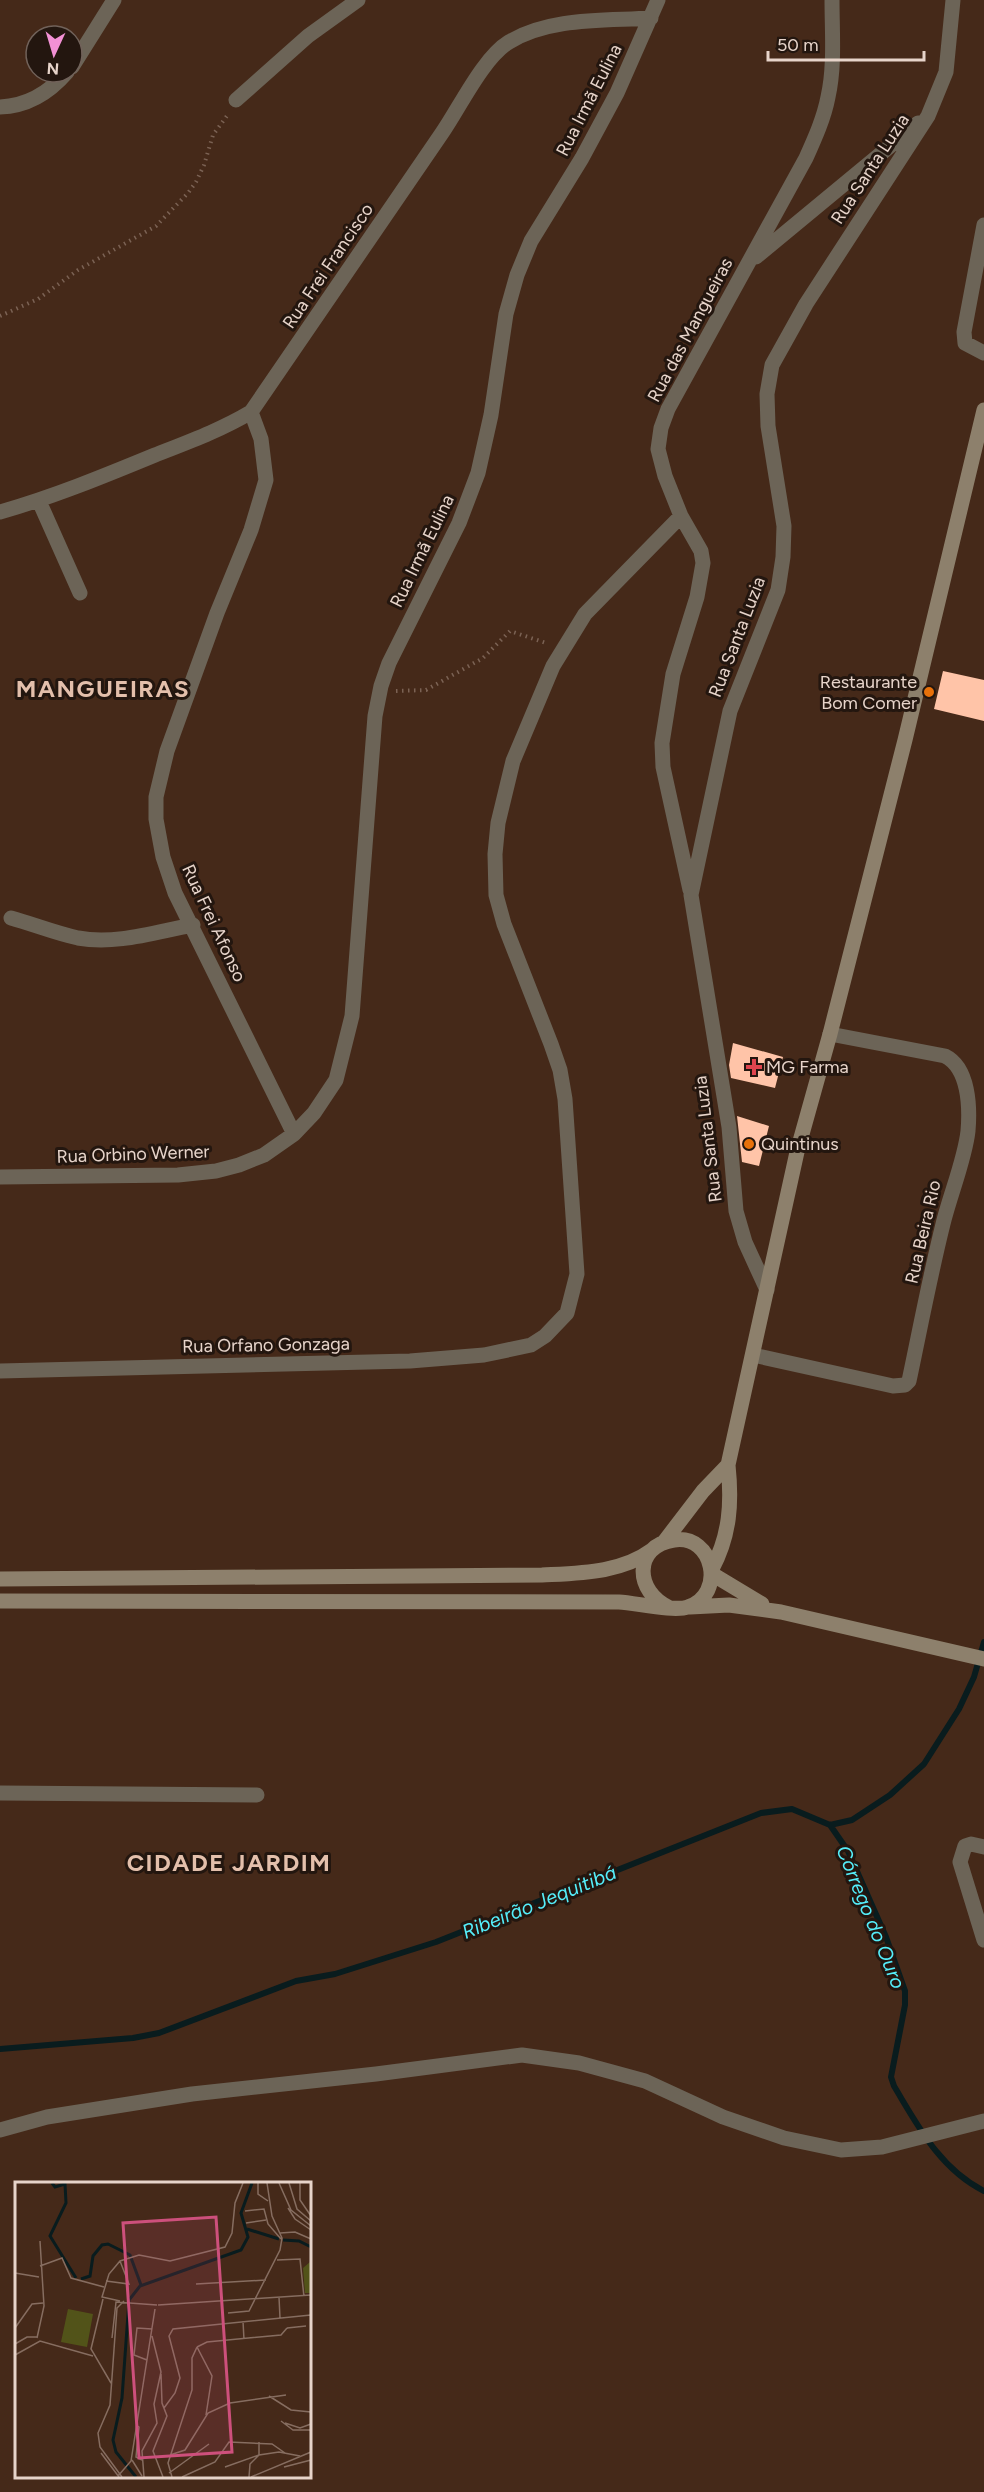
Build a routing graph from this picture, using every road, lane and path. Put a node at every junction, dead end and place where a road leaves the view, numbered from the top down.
1 (114, 0) edge
2 (358, 0) edge
3 (658, 0) edge
4 (832, 0) edge
5 (953, 0) edge
6 (651, 18) junction
7 (84, 47) edge
8 (54, 84) edge
9 (236, 100) joint
10 (0, 107) edge
11 (928, 116) junction
12 (984, 225) edge
13 (748, 263) junction
14 (0, 316) edge
15 (984, 354) edge
16 (984, 411) edge
17 (251, 412) junction
18 (39, 501) junction
19 (0, 512) edge
20 (681, 516) junction
21 (80, 593) dead end
22 (563, 650) junction
23 (380, 691) junction
24 (691, 895) junction
25 (11, 918) dead end
26 (193, 925) junction
27 (830, 1034) junction
28 (294, 1134) junction
29 (0, 1177) edge
30 (767, 1290) junction
31 (753, 1355) junction
32 (0, 1371) edge
33 (728, 1465) junction
34 (659, 1545) junction
35 (712, 1572) junction
36 (0, 1579) edge
37 (0, 1601) edge
38 (688, 1607) junction
39 (670, 1608) junction
40 (781, 1612) junction
41 (984, 1659) edge
42 (0, 1793) edge
43 (257, 1795) dead end
44 (984, 1847) edge
45 (984, 1940) edge
46 (984, 2121) edge
47 (0, 2130) edge

1 - 7 street
2 - 9 street
3 - 6 street, Rua Irmã Eulina
4 - 13 street, Rua das Mangueiras
5 - 11 street, Rua Santa Luzia
6 - 17 street, Rua Frei Francisco
6 - 23 street, Rua Irmã Eulina
8 - 10 street
9 - 14 path
11 - 13 street
11 - 24 street, Rua Santa Luzia
12 - 15 street
13 - 20 street, Rua das Mangueiras
16 - 27 street
17 - 18 street, Rua Frei Francisco
17 - 26 street, Rua Frei Afonso
18 - 19 street, Rua Frei Francisco
18 - 21 street
20 - 22 street
20 - 24 street, Rua das Mangueiras
22 - 23 path
22 - 32 street, Rua Orfano Gonzaga
23 - 28 street, Rua Irmã Eulina
24 - 30 street, Rua Santa Luzia
25 - 26 street
26 - 28 street, Rua Frei Afonso
27 - 30 street
27 - 31 street, Rua Beira Rio
28 - 29 street, Rua Orbino Werner
30 - 31 street
31 - 33 street
33 - 34 street
33 - 35 street
34 - 35 street
34 - 36 street
34 - 39 street
35 - 38 street
35 - 40 street
37 - 39 street
38 - 39 street
38 - 40 street
40 - 41 street
42 - 43 street
44 - 45 street
46 - 47 street

